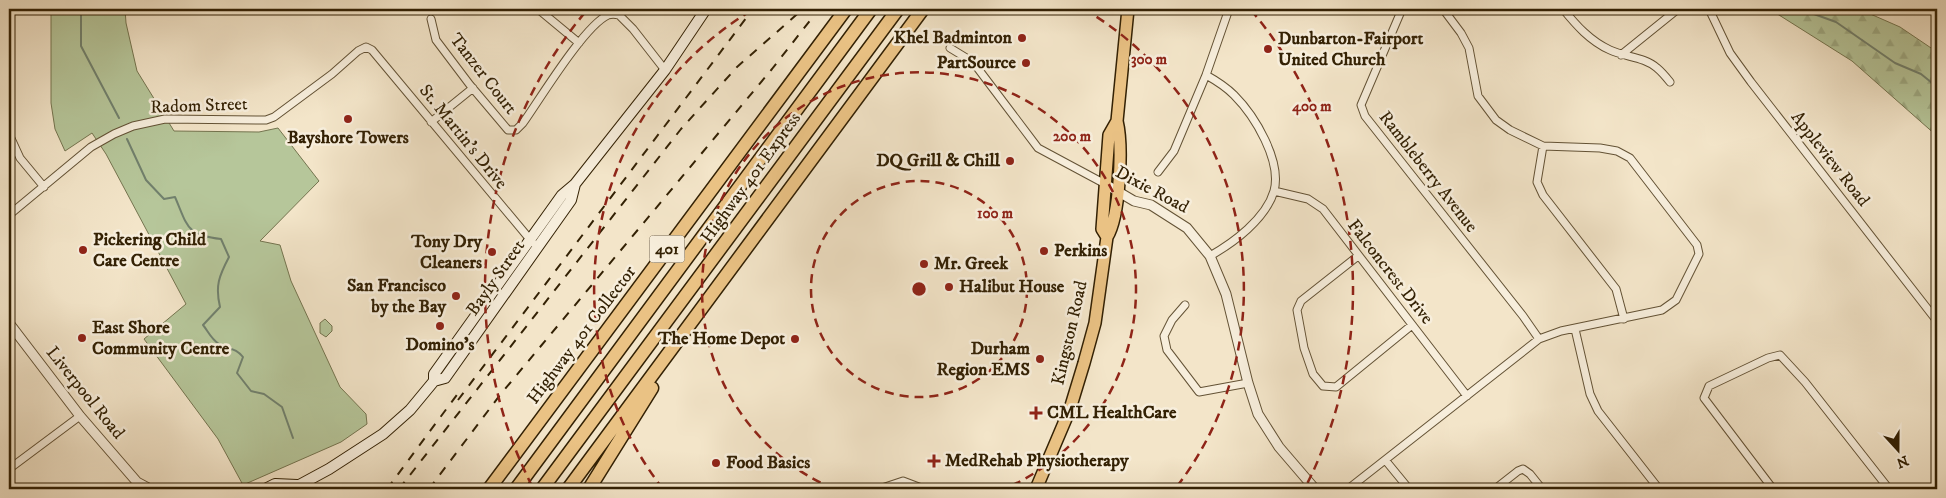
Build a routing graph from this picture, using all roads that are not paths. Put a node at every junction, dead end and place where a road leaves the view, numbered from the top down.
1 (538, 9) edge
2 (706, 9) edge
3 (846, 9) edge
4 (871, 9) edge
5 (898, 9) edge
6 (923, 9) edge
7 (1128, 9) edge
8 (1229, 9) edge
9 (1402, 9) edge
10 (1444, 9) edge
11 (1563, 9) edge
12 (1678, 9) edge
13 (1709, 9) edge
14 (431, 19) dead end
15 (579, 43) junction
16 (366, 47) joint
17 (950, 48) dead end
18 (1621, 55) junction
19 (665, 70) junction
20 (1206, 75) junction
21 (1670, 82) dead end
22 (473, 88) junction
23 (1117, 121) junction
24 (431, 122) junction
25 (9, 134) edge
26 (1543, 146) junction
27 (1158, 172) dead end
28 (1107, 185) junction
29 (44, 187) junction
30 (1118, 190) junction
31 (1274, 191) junction
32 (9, 215) edge
33 (1107, 237) junction
34 (534, 244) junction
35 (1210, 256) junction
36 (1358, 256) junction
37 (1185, 305) dead end
38 (1624, 319) junction
39 (1937, 320) edge
40 (9, 323) edge
41 (1412, 325) junction
42 (1575, 328) junction
43 (688, 329) junction
44 (1539, 339) junction
45 (1248, 383) junction
46 (1467, 396) junction
47 (80, 416) junction
48 (1386, 460) junction
49 (10, 464) edge
50 (139, 486) edge
51 (294, 487) edge
52 (150, 489) edge
53 (266, 489) edge
54 (489, 489) edge
55 (516, 489) edge
56 (542, 489) edge
57 (568, 489) edge
58 (589, 489) edge
59 (879, 489) edge
60 (924, 489) edge
61 (1036, 489) edge
62 (1315, 489) edge
63 (1348, 489) edge
64 (1408, 489) edge
65 (1495, 489) edge
66 (1542, 489) edge
67 (1659, 489) edge
68 (1773, 489) edge
69 (1889, 489) edge

1 - 15 street
2 - 19 main road, Bayly Street
3 - 54 highway, Highway 401 Collector / 401
4 - 55 highway, Highway 401 Express / 401
5 - 56 highway, Highway 401 Express / 401
6 - 43 highway
7 - 23 main road, Kingston Road
8 - 20 street
9 - 44 street, Rambleberry Avenue
10 - 26 street
11 - 18 street
12 - 18 street
13 - 39 street, Appleview Road
14 - 22 street, Tanzer Court
15 - 19 street, Tanzer Court
15 - 22 street, Tanzer Court
16 - 24 street, St. Martin's Drive
16 - 29 street, Radom Street
17 - 28 street, Dixie Road
18 - 21 street
19 - 34 main road, Bayly Street
20 - 27 street
20 - 31 street
22 - 24 street
23 - 28 main road, Kingston Road
23 - 30 main road, Kingston Road
24 - 34 street, St. Martin's Drive
25 - 29 street
26 - 38 street
26 - 38 street
28 - 30 street, Dixie Road
28 - 33 main road, Kingston Road
29 - 32 street, Radom Street
30 - 33 main road, Kingston Road
30 - 35 street, Dixie Road
31 - 35 street
31 - 36 street, Falconcrest Drive
33 - 61 main road, Kingston Road
34 - 51 main road, Bayly Street
35 - 45 street, Dixie Road
36 - 41 street, Falconcrest Drive
36 - 41 street
37 - 45 street
38 - 42 street
40 - 47 street, Liverpool Road
41 - 46 street, Falconcrest Drive
42 - 44 street
42 - 67 street
43 - 57 highway
43 - 58 highway
44 - 46 street
45 - 62 street, Dixie Road
46 - 48 street
47 - 49 street
47 - 50 street, Liverpool Road
48 - 63 street
48 - 64 street
50 - 52 street, Liverpool Road
51 - 53 main road, Bayly Street
59 - 60 street
65 - 66 street
68 - 69 street

